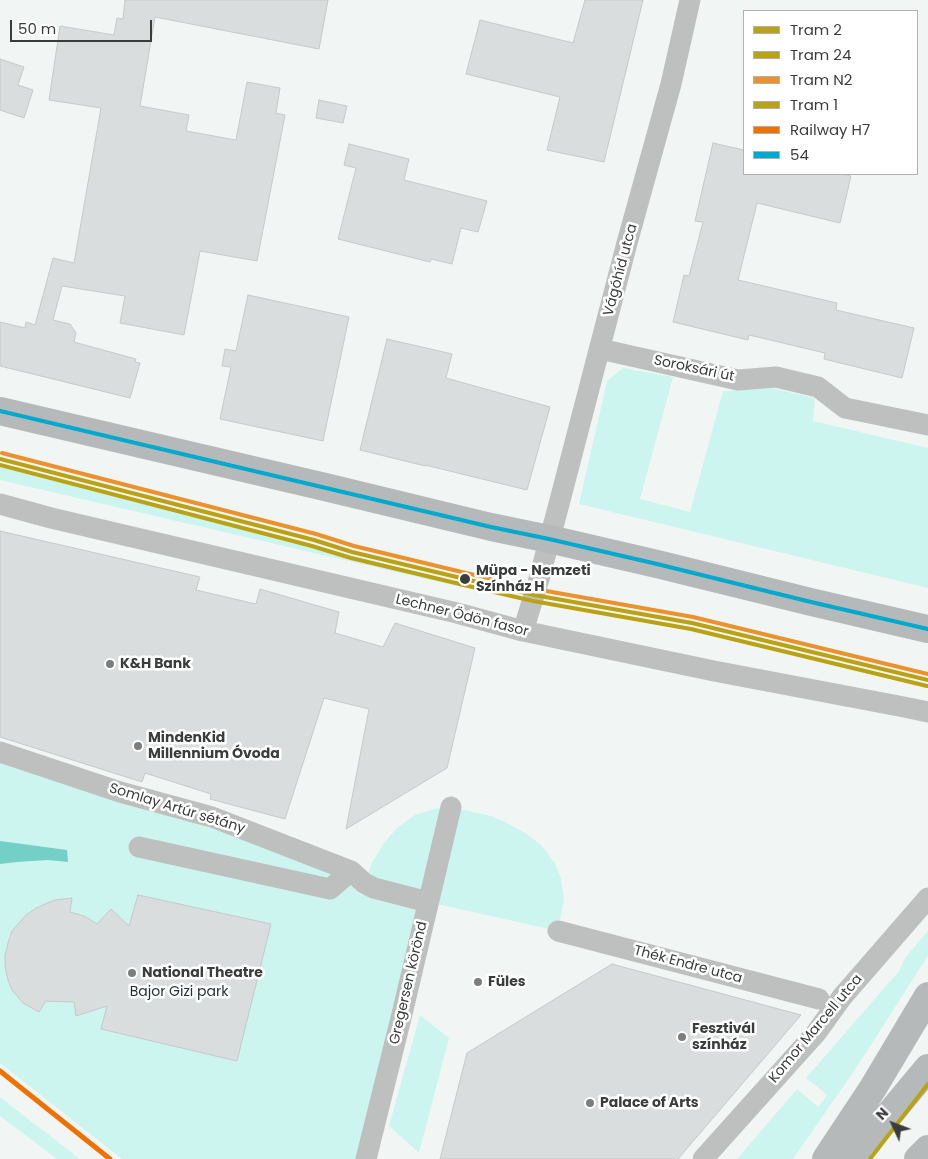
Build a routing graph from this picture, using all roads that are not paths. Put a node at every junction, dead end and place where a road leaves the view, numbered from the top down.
1 (690, 0) edge
2 (600, 349) junction
3 (0, 411) edge
4 (928, 425) edge
5 (0, 504) edge
6 (550, 539) junction
7 (928, 629) edge
8 (523, 631) junction
9 (928, 712) edge
10 (0, 752) edge
11 (451, 807) dead end
12 (139, 847) dead end
13 (351, 870) junction
14 (928, 898) edge
15 (428, 902) junction
16 (558, 931) dead end
17 (928, 996) edge
18 (818, 999) dead end
19 (928, 1068) edge
20 (928, 1149) edge
21 (366, 1159) edge
22 (703, 1159) edge
23 (826, 1159) edge
24 (852, 1159) edge
25 (918, 1159) edge

1 - 2 street, Vágóhíd utca
2 - 4 street, Soroksári út
2 - 6 street, Vágóhíd utca
3 - 6 main road
5 - 8 street, Lechner Ödön fasor
6 - 7 main road
6 - 8 street
8 - 9 street, Lechner Ödön fasor
10 - 13 street, Somlay Artúr sétány
11 - 15 street, Gregersen körönd
12 - 13 street
13 - 15 street, Somlay Artúr sétány
14 - 22 street, Komor Marcell utca
15 - 21 street, Gregersen körönd
16 - 18 street, Thék Endre utca
17 - 23 main road
19 - 24 main road
20 - 25 main road

